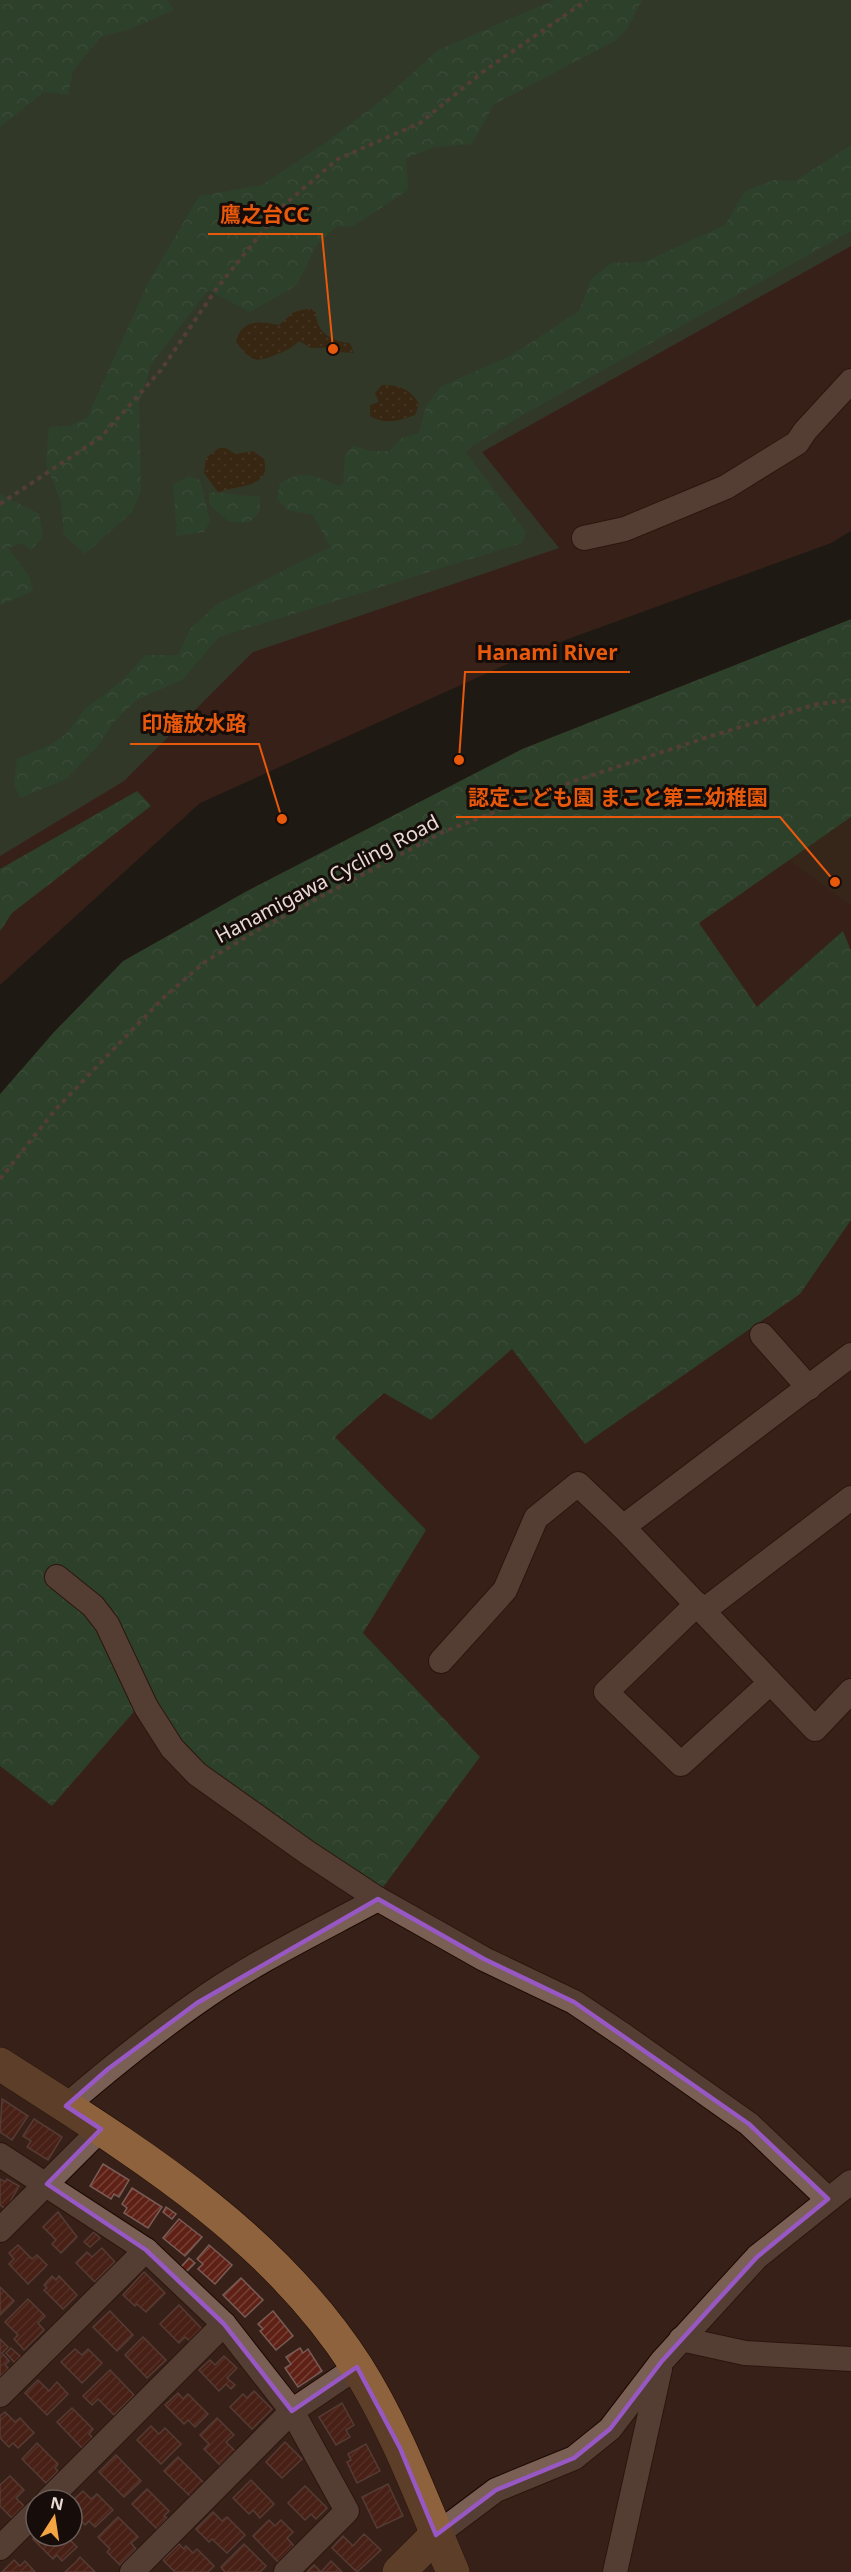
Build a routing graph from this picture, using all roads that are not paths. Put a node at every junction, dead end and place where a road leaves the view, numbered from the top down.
1 (851, 381) edge
2 (584, 538) dead end
3 (762, 1335) dead end
4 (851, 1355) edge
5 (809, 1388) junction
6 (851, 1498) edge
7 (623, 1527) junction
8 (57, 1577) dead end
9 (700, 1607) junction
10 (441, 1661) dead end
11 (770, 1683) junction
12 (851, 1691) edge
13 (378, 1899) junction
14 (0, 2064) edge
15 (66, 2106) junction
16 (101, 2129) junction
17 (0, 2155) edge
18 (851, 2182) edge
19 (47, 2184) junction
20 (828, 2199) junction
21 (0, 2230) edge
22 (146, 2250) junction
23 (224, 2324) junction
24 (681, 2339) junction
25 (851, 2359) edge
26 (662, 2361) junction
27 (357, 2367) junction
28 (0, 2395) edge
29 (292, 2411) junction
30 (60, 2488) edge
31 (24, 2524) edge
32 (436, 2535) junction
33 (0, 2548) edge
34 (132, 2572) edge
35 (286, 2572) edge
36 (399, 2572) edge
37 (453, 2572) edge
38 (615, 2572) edge

1 - 2 street
3 - 5 street
4 - 5 street
5 - 7 street
6 - 9 street
7 - 9 street
7 - 10 street
8 - 13 street
9 - 11 street
9 - 11 street
11 - 12 street
13 - 15 street
13 - 20 street
14 - 15 street
15 - 16 street
16 - 19 street
16 - 27 street
17 - 19 street
18 - 20 street
19 - 21 street
19 - 22 street
20 - 24 street
22 - 23 street
22 - 28 street
23 - 29 street
23 - 30 street
24 - 25 street
24 - 26 street
26 - 32 street
26 - 38 street
27 - 29 street
27 - 32 street
29 - 34 street
29 - 35 street
31 - 33 street
32 - 36 street
32 - 37 street

